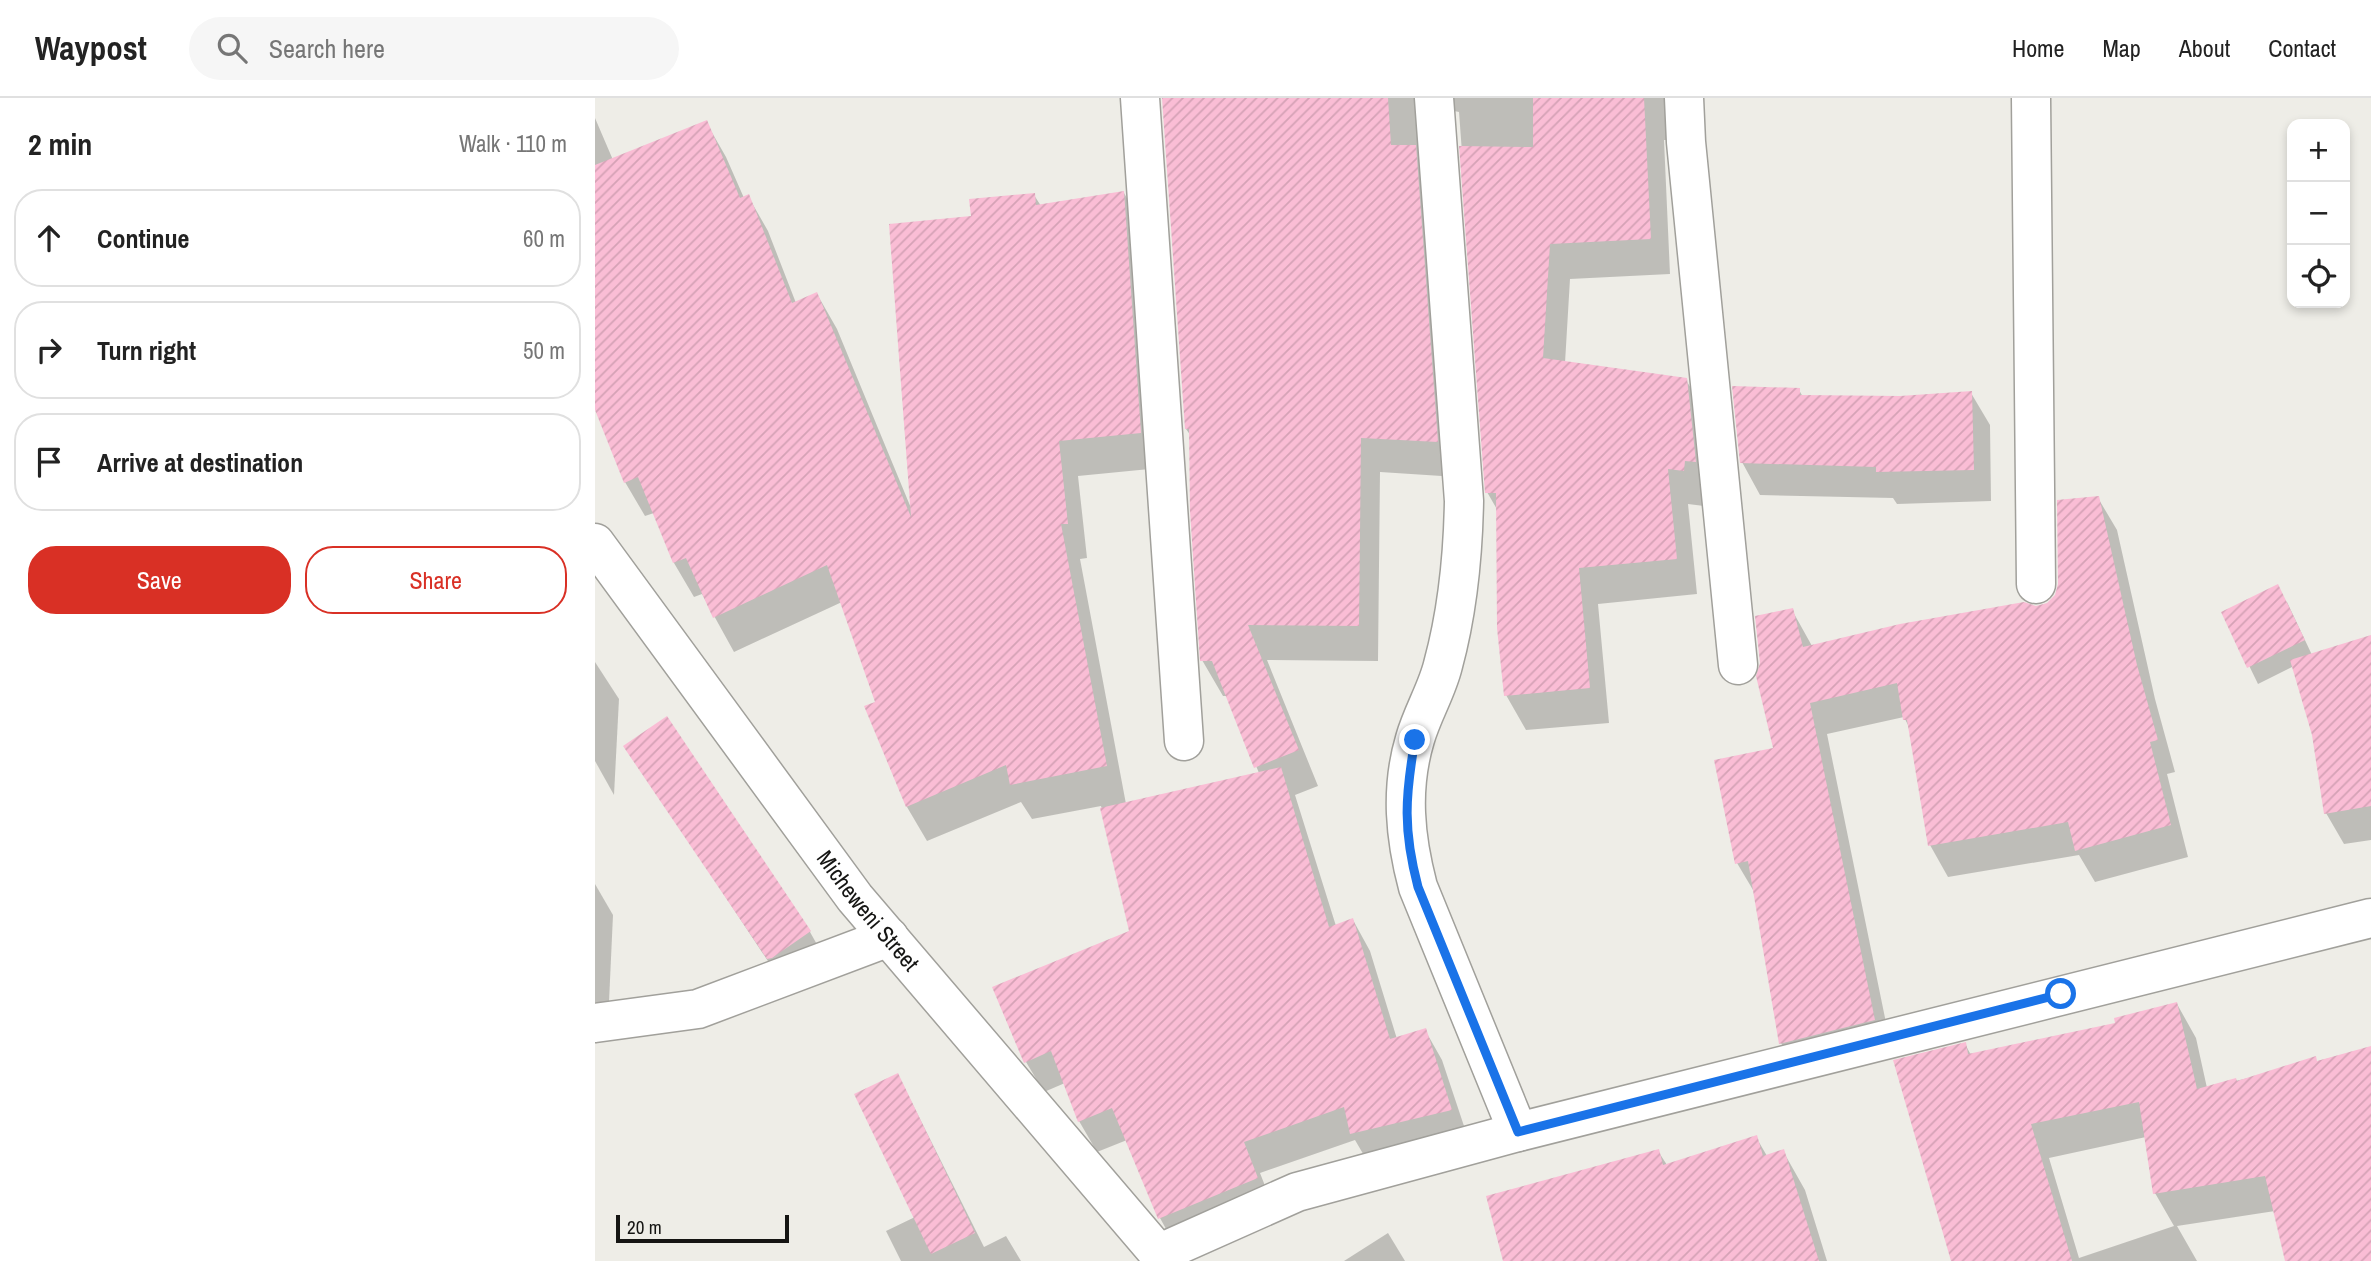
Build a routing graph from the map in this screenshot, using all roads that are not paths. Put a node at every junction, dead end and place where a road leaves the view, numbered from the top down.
1 (1140, 98) edge
2 (1434, 98) edge
3 (1684, 98) edge
4 (2031, 98) edge
5 (595, 543) edge
6 (2036, 584) dead end
7 (1738, 665) dead end
8 (1184, 741) dead end
9 (2371, 918) edge
10 (889, 937) junction
11 (595, 1023) edge
12 (1518, 1132) junction
13 (1163, 1257) edge

1 - 8 street
2 - 12 street
3 - 7 street
4 - 6 street
5 - 10 street, Micheweni Street
9 - 12 street
10 - 11 street
10 - 13 street, Micheweni Street
12 - 13 street

